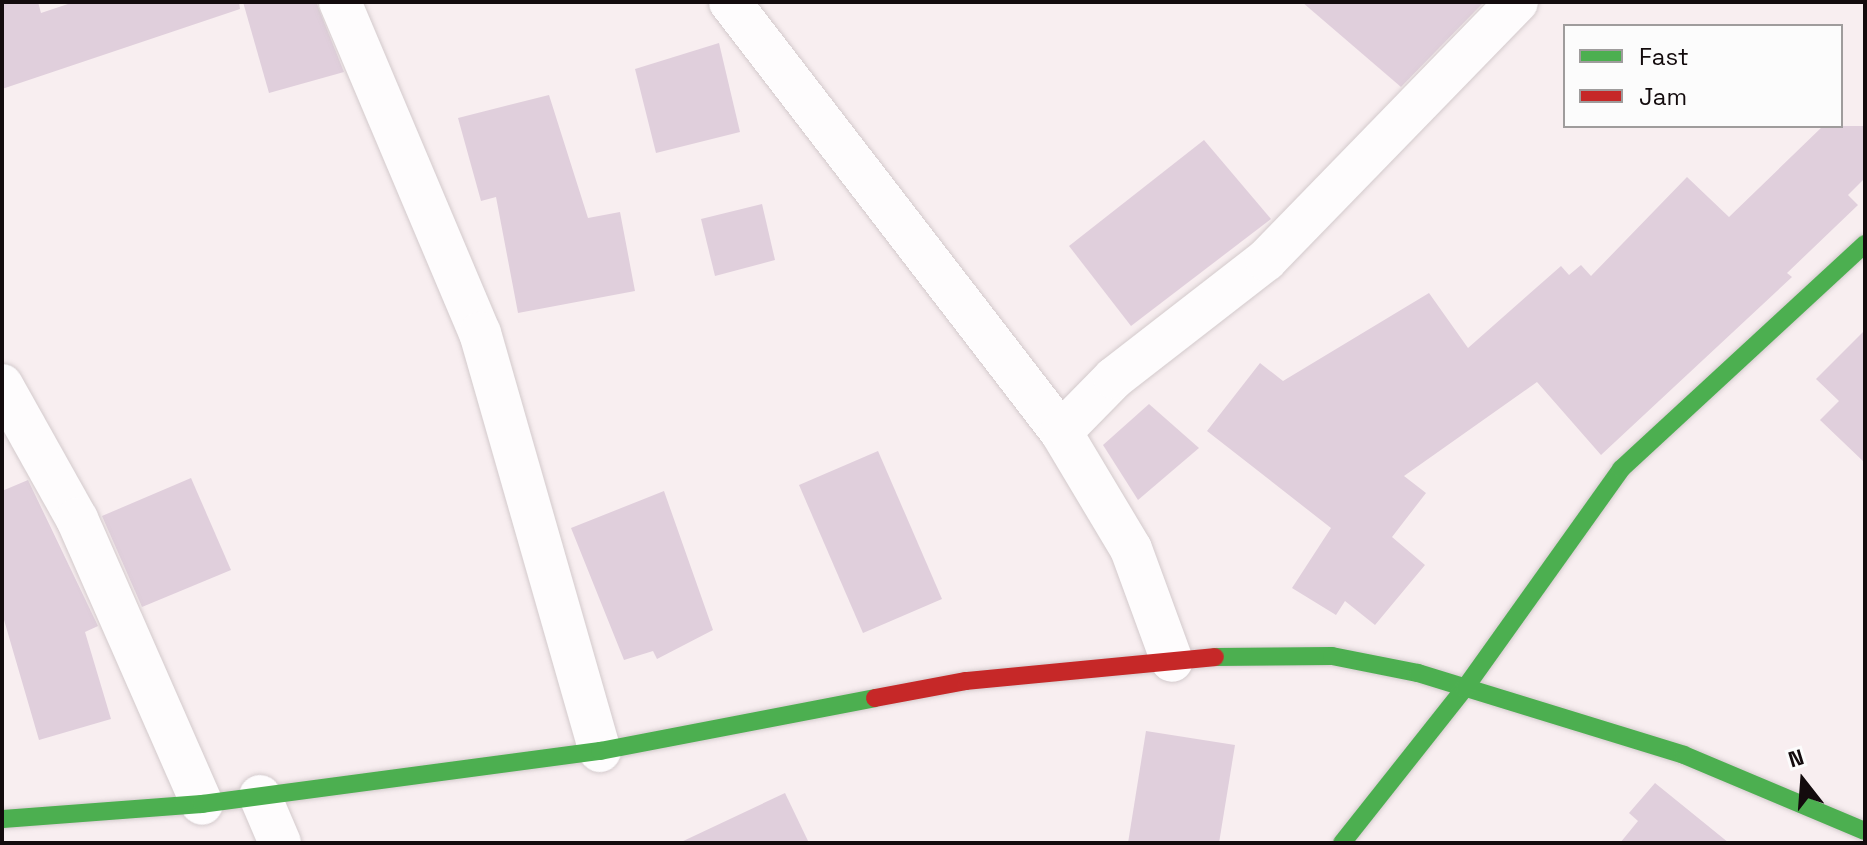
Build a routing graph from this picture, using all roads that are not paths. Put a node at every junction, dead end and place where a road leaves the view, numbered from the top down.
1 (340, 2) edge
2 (730, 2) edge
3 (1517, 2) edge
4 (1865, 244) edge
5 (2, 385) edge
6 (1061, 432) junction
7 (1172, 661) junction
8 (1465, 688) junction
9 (600, 751) junction
10 (260, 796) junction
11 (202, 804) junction
12 (2, 819) edge
13 (1865, 831) edge
14 (280, 843) edge
15 (1342, 843) edge

1 - 9 street
2 - 6 street
3 - 6 street
4 - 8 street
5 - 11 street
6 - 7 street
7 - 8 street
7 - 9 street
8 - 13 street
8 - 15 street
9 - 10 street
10 - 11 street
10 - 14 street
11 - 12 street

